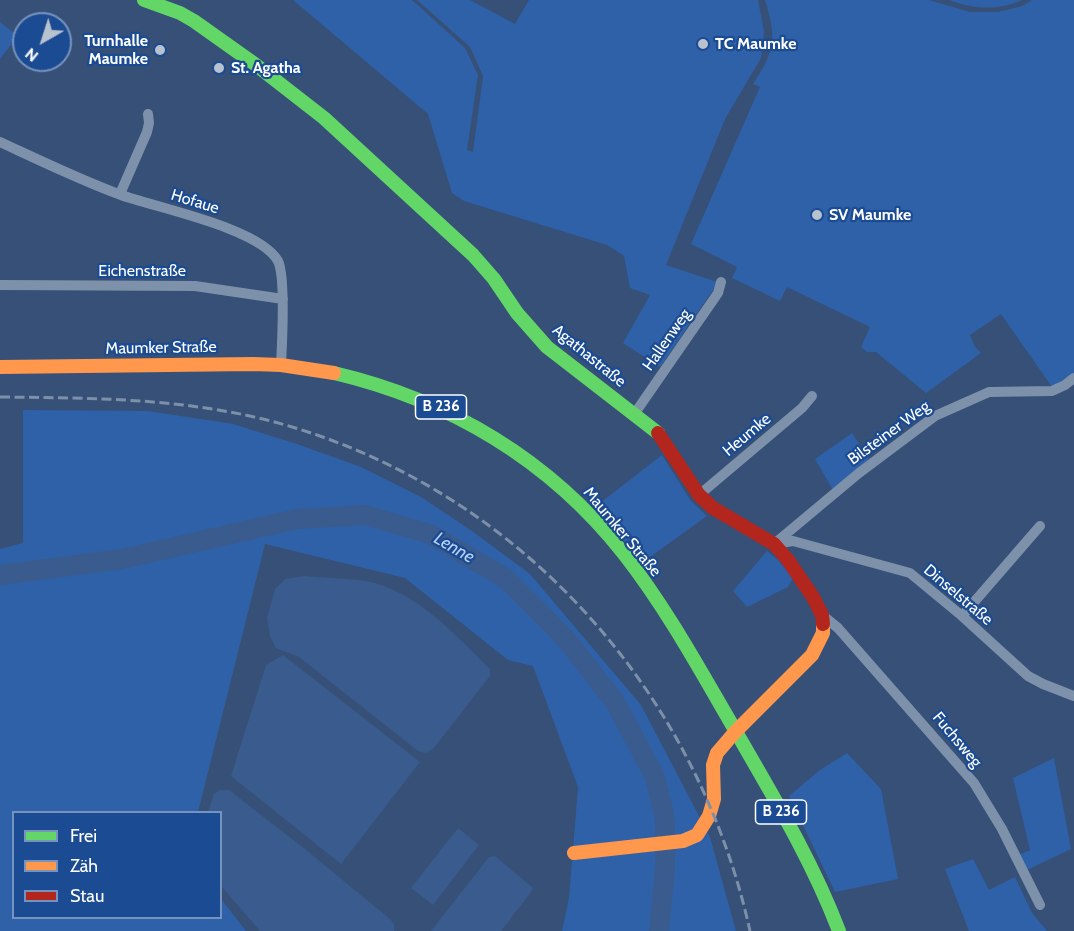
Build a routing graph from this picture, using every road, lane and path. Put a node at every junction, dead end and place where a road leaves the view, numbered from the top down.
1 (144, 0) edge
2 (148, 114) dead end
3 (0, 142) edge
4 (120, 194) junction
5 (721, 282) dead end
6 (0, 285) edge
7 (283, 300) junction
8 (281, 365) junction
9 (0, 367) edge
10 (1074, 378) edge
11 (812, 396) dead end
12 (635, 413) junction
13 (699, 495) junction
14 (1040, 526) dead end
15 (774, 544) junction
16 (822, 615) junction
17 (962, 616) junction
18 (1074, 696) edge
19 (735, 732) junction
20 (574, 853) dead end
21 (1040, 906) dead end
22 (839, 931) edge

1 - 12 street, Agathastraße
2 - 4 street
3 - 4 street, Hofaue
4 - 7 street, Hofaue
5 - 12 street, Hallenweg
6 - 7 street, Eichenstraße
7 - 8 street, Hofaue
8 - 9 street, Maumker Straße / B 236
8 - 19 street, Maumker Straße / B 236
10 - 15 street, Bilsteiner Weg
11 - 13 street, Heumke
12 - 13 street, Agathastraße
13 - 15 street, Agathastraße
14 - 17 street
15 - 16 street, Agathastraße
15 - 17 street, Dinselstraße
16 - 19 street
16 - 21 street, Fuchsweg
17 - 18 street, Dinselstraße
19 - 20 street
19 - 22 street, Maumker Straße / B 236

